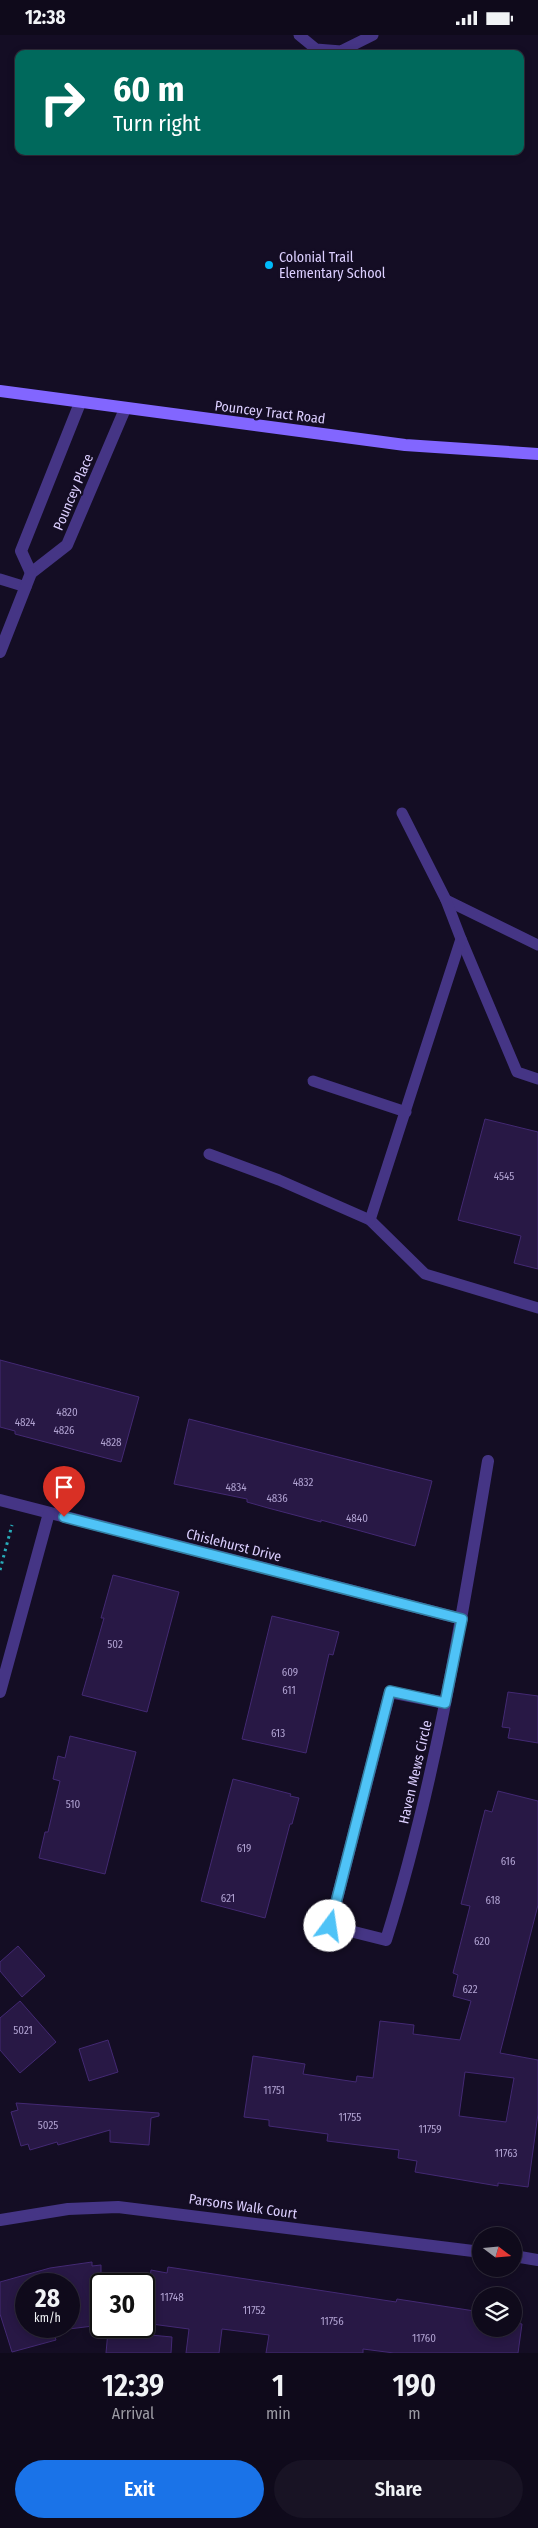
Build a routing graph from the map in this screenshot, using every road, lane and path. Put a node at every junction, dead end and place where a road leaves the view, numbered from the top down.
1 (299, 35) edge
2 (373, 35) edge
3 (328, 50) edge
4 (343, 50) edge
5 (0, 391) edge
6 (80, 403) junction
7 (125, 409) junction
8 (538, 454) edge
9 (32, 573) junction
10 (0, 579) edge
11 (26, 587) junction
12 (0, 653) edge
13 (402, 813) dead end
14 (446, 900) junction
15 (461, 939) junction
16 (538, 945) edge
17 (538, 1079) edge
18 (313, 1081) dead end
19 (406, 1112) junction
20 (209, 1154) dead end
21 (370, 1220) junction
22 (538, 1308) edge
23 (488, 1461) dead end
24 (0, 1500) edge
25 (49, 1513) junction
26 (12, 1524) dead end
27 (0, 1543) edge
28 (6, 1545) junction
29 (0, 1549) edge
30 (0, 1570) edge
31 (462, 1619) junction
32 (0, 1692) edge
33 (445, 1703) junction
34 (0, 2220) edge
35 (472, 2251) edge
36 (522, 2258) edge
37 (538, 2260) edge

1 - 3 lane
2 - 4 lane
5 - 6 main road, Pouncey Tract Road
6 - 7 main road, Pouncey Tract Road
6 - 9 street, Pouncey Place
7 - 8 main road, Pouncey Tract Road
7 - 9 street, Pouncey Place
9 - 11 street, Pouncey Place
10 - 11 lane
11 - 12 street, Pouncey Place
13 - 14 lane
14 - 15 lane
14 - 16 lane
15 - 17 lane
15 - 19 lane
18 - 19 lane
19 - 21 lane
20 - 21 lane
21 - 22 lane
23 - 31 street, Haven Mews Circle
24 - 25 street, Chislehurst Drive
25 - 31 street, Chislehurst Drive
25 - 32 street
26 - 28 path
27 - 28 path
28 - 29 path
28 - 30 path
31 - 33 street, Haven Mews Circle
33 - 33 street, Haven Mews Circle
34 - 35 street, Parsons Walk Court
36 - 37 street

